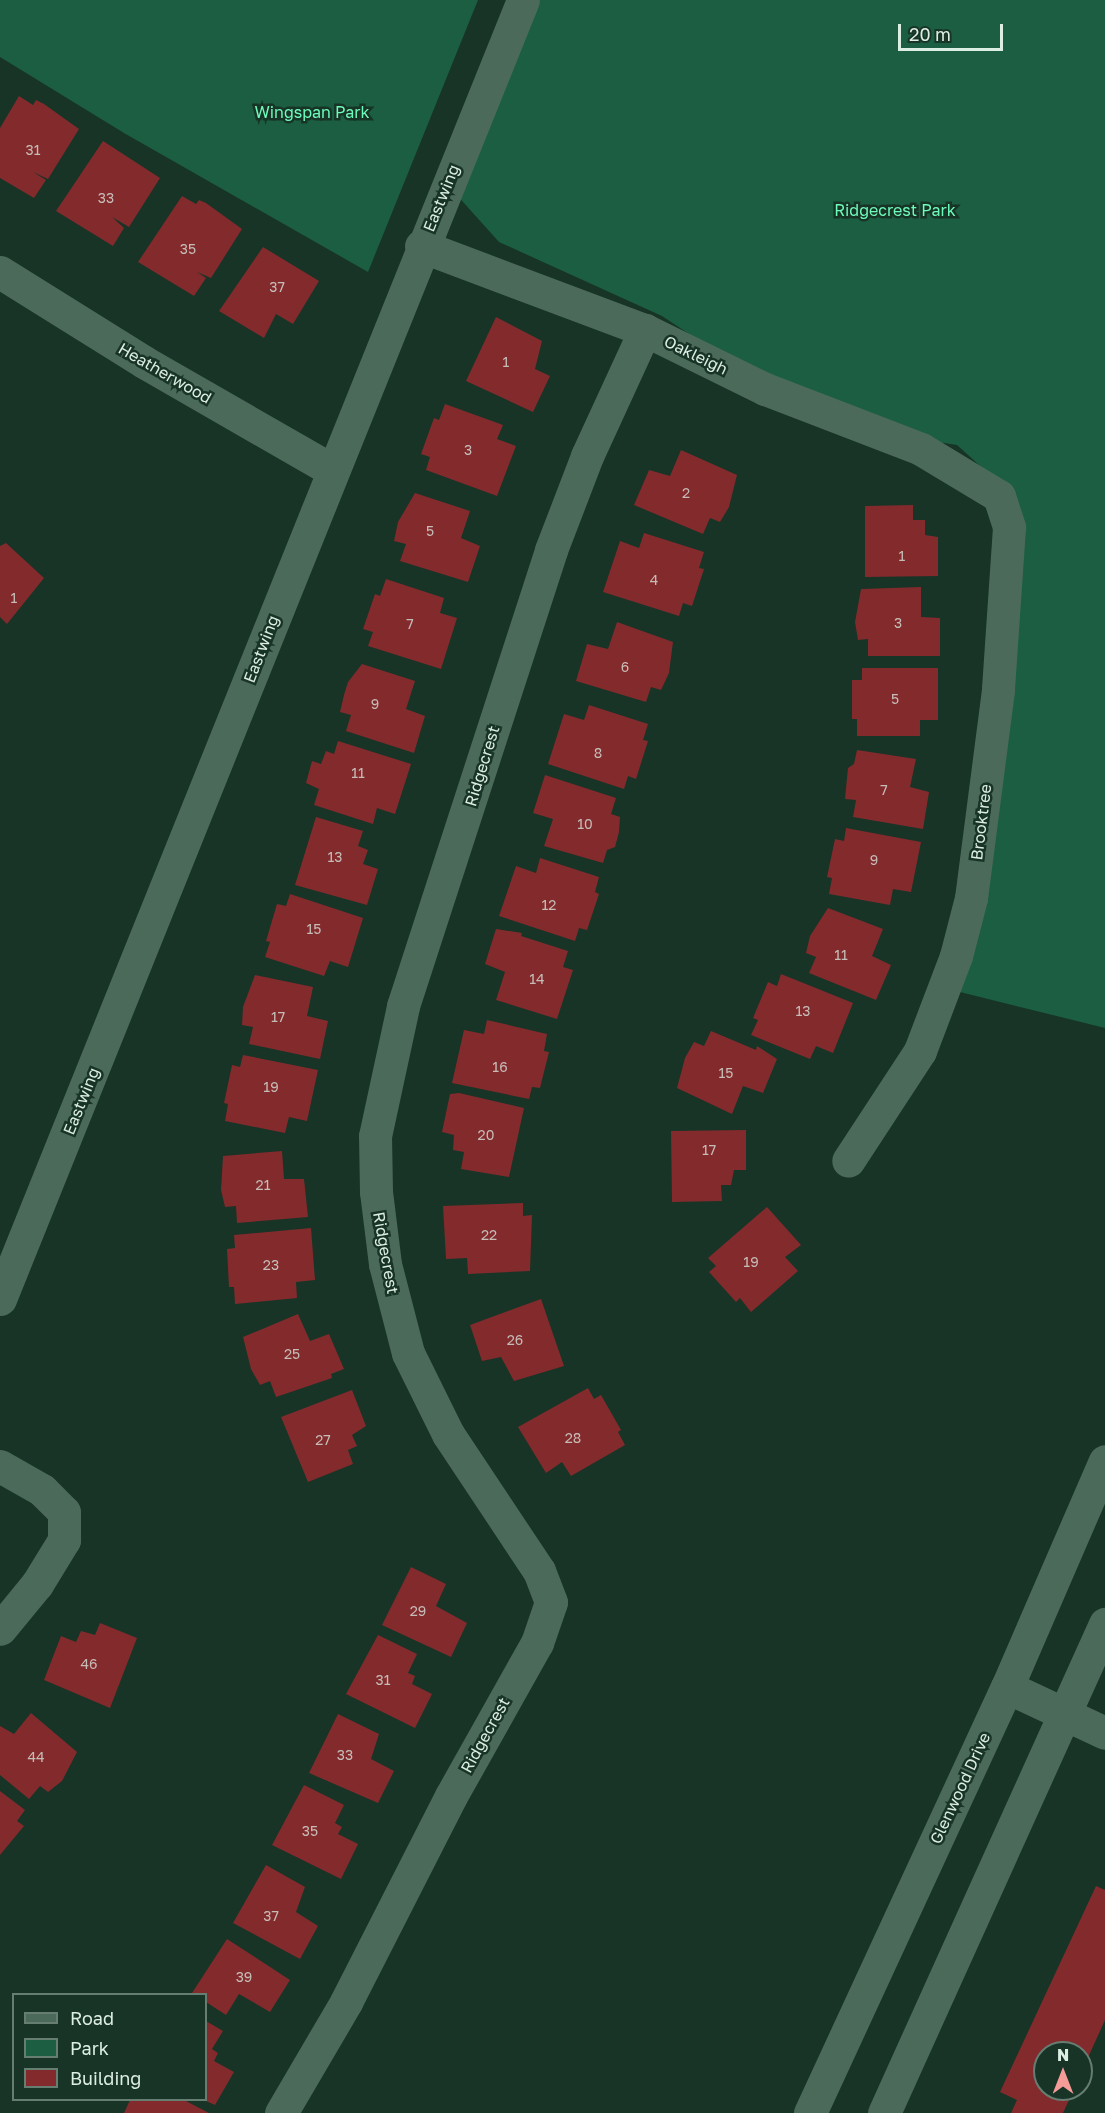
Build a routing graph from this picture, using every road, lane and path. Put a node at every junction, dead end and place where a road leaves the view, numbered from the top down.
1 (523, 0) edge
2 (421, 246) junction
3 (0, 272) edge
4 (645, 330) junction
5 (332, 470) junction
6 (967, 474) joint
7 (848, 1161) dead end
8 (0, 1299) edge
9 (1105, 1461) edge
10 (0, 1466) edge
11 (1105, 1624) edge
12 (0, 1629) edge
13 (1006, 1687) junction
14 (1067, 1715) junction
15 (1105, 1733) edge
16 (281, 2113) edge
17 (810, 2113) edge
18 (884, 2113) edge

1 - 2 street, Eastwing
2 - 4 street, Oakleigh
2 - 5 street, Eastwing
3 - 5 street, Heatherwood
4 - 6 street, Oakleigh
4 - 16 street, Ridgecrest
5 - 8 street, Eastwing
6 - 7 street, Brooktree
9 - 13 street, Glenwood Drive
10 - 12 street
11 - 14 street
13 - 14 street
13 - 17 street, Glenwood Drive
14 - 15 street
14 - 18 street

